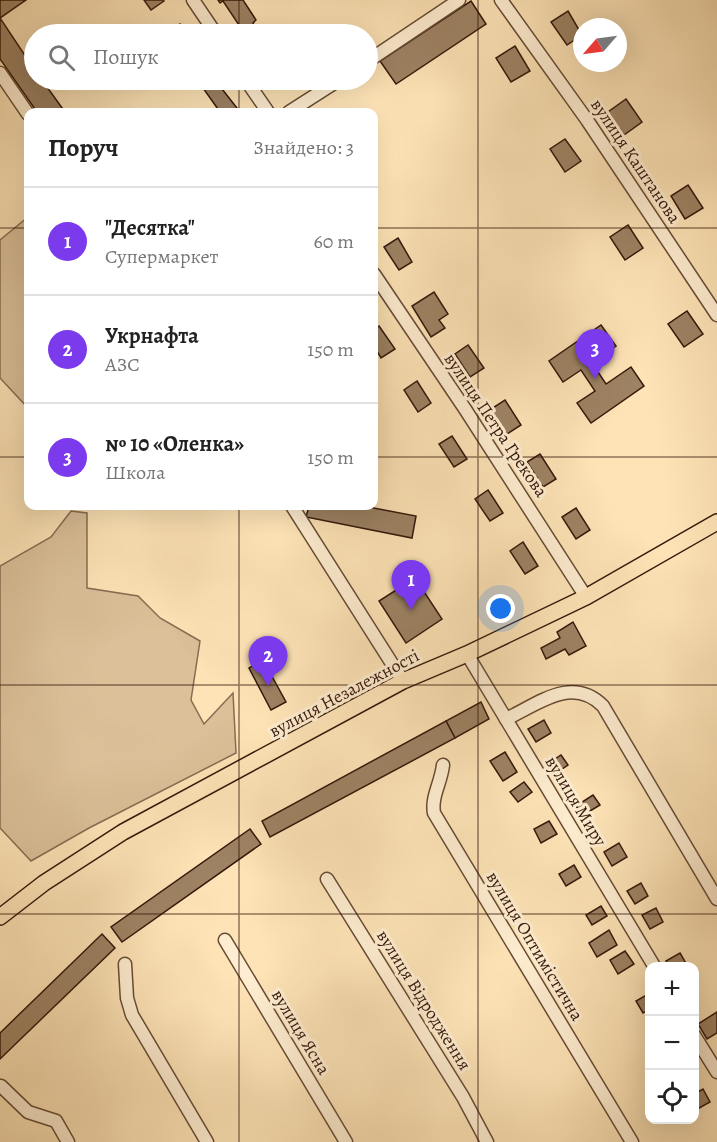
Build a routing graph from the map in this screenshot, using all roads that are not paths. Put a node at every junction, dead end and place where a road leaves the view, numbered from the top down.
1 (193, 0) edge
2 (459, 0) edge
3 (501, 0) edge
4 (209, 24) edge
5 (378, 54) edge
6 (0, 73) edge
7 (253, 90) edge
8 (323, 90) edge
9 (24, 108) edge
10 (265, 108) edge
11 (295, 108) edge
12 (378, 280) edge
13 (717, 315) edge
14 (295, 510) edge
15 (717, 522) edge
16 (586, 597) junction
17 (467, 654) junction
18 (403, 681) junction
19 (506, 719) junction
20 (443, 765) dead end
21 (327, 879) dead end
22 (717, 899) edge
23 (0, 917) edge
24 (225, 940) dead end
25 (652, 962) edge
26 (125, 964) dead end
27 (699, 1043) edge
28 (717, 1072) edge
29 (1, 1086) edge
30 (68, 1142) edge
31 (207, 1142) edge
32 (346, 1142) edge
33 (487, 1142) edge
34 (632, 1142) edge

1 - 4 street
2 - 5 street
3 - 13 street, вулиця Каштанова
6 - 9 street
7 - 10 street
8 - 11 street
12 - 16 street, вулиця Петра Грекова
14 - 18 street
15 - 16 main road, вулиця Незалежності
16 - 17 main road, вулиця Незалежності
17 - 18 main road, вулиця Незалежності
17 - 19 street, вулиця Миру
18 - 23 main road, вулиця Незалежності
19 - 22 street
19 - 25 street, вулиця Миру
20 - 34 street, вулиця Оптимістична
21 - 33 street, вулиця Відродження
24 - 32 street, вулиця Ясна
26 - 31 street
27 - 28 street
29 - 30 street

